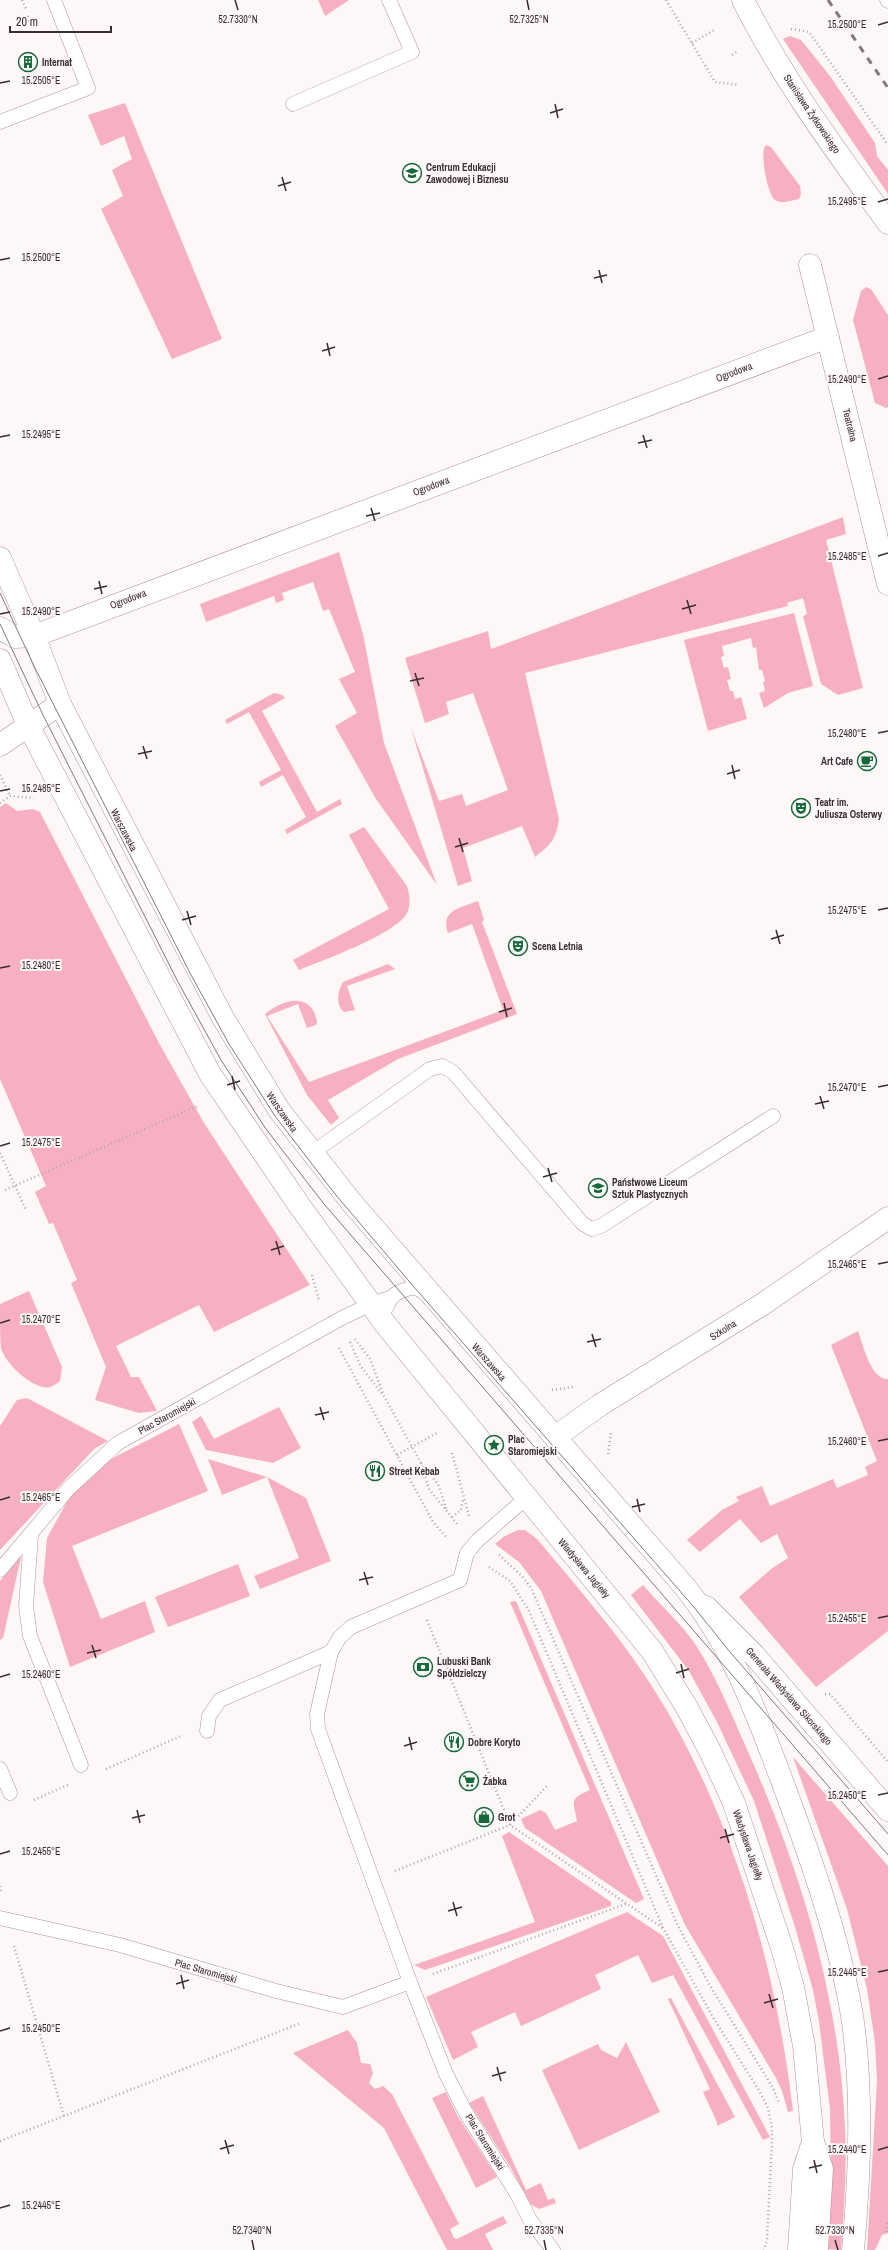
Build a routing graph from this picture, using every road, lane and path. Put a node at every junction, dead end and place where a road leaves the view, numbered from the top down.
1 (22, 0) edge
2 (54, 0) edge
3 (389, 0) edge
4 (666, 0) edge
5 (743, 0) edge
6 (26, 9) dead end
7 (28, 16) dead end
8 (31, 26) dead end
9 (716, 29) dead end
10 (692, 43) junction
11 (740, 85) dead end
12 (293, 104) dead end
13 (0, 122) edge
14 (888, 223) edge
15 (810, 265) dead end
16 (828, 337) junction
17 (0, 558) edge
18 (888, 584) edge
19 (0, 628) edge
20 (34, 636) junction
21 (0, 660) edge
22 (60, 704) junction
23 (28, 725) junction
24 (0, 745) edge
25 (0, 775) edge
26 (10, 796) junction
27 (38, 798) dead end
28 (0, 803) edge
29 (202, 1104) dead end
30 (773, 1116) dead end
31 (0, 1153) edge
32 (312, 1153) junction
33 (14, 1186) junction
34 (5, 1190) dead end
35 (26, 1210) dead end
36 (888, 1218) edge
37 (312, 1273) dead end
38 (432, 1296) junction
39 (380, 1301) junction
40 (327, 1327) junction
41 (354, 1338) dead end
42 (349, 1340) dead end
43 (384, 1396) junction
44 (434, 1435) dead end
45 (555, 1437) junction
46 (413, 1447) junction
47 (397, 1456) junction
48 (454, 1462) dead end
49 (421, 1463) junction
50 (526, 1498) junction
51 (447, 1511) junction
52 (452, 1517) junction
53 (31, 1535) junction
54 (477, 1541) junction
55 (467, 1553) junction
56 (0, 1570) edge
57 (685, 1587) junction
58 (418, 1598) junction
59 (331, 1652) junction
60 (206, 1732) dead end
61 (81, 1765) dead end
62 (0, 1769) edge
63 (547, 1786) dead end
64 (10, 1793) dead end
65 (888, 1810) edge
66 (510, 1825) junction
67 (372, 1880) junction
68 (627, 1904) junction
69 (3, 1919) edge
70 (664, 1928) junction
71 (410, 1982) junction
72 (343, 2007) junction
73 (780, 2109) dead end
74 (64, 2116) junction
75 (0, 2141) edge
76 (813, 2142) junction
77 (553, 2250) edge
78 (764, 2250) edge
79 (799, 2250) edge
80 (817, 2250) edge
81 (853, 2250) edge

1 - 6 path
2 - 13 lane
3 - 12 lane
4 - 10 path
5 - 14 main road, Stanisława Żytkowskiego
7 - 8 path
9 - 10 path
10 - 11 path
15 - 16 main road, Teatralna
16 - 18 main road, Teatralna
16 - 20 main road, Ogrodowa
17 - 20 main road, Warszawska
19 - 20 main road, Ogrodowa
20 - 22 main road, Warszawska
21 - 23 main road
22 - 23 main road
22 - 32 main road, Warszawska
23 - 24 main road
23 - 39 main road
25 - 26 path
26 - 27 path
26 - 28 path
29 - 33 path
30 - 32 lane
31 - 33 path
32 - 38 main road, Warszawska
33 - 34 path
33 - 35 path
36 - 45 main road, Szkolna
37 - 40 path
38 - 39 lane, Plac Staromiejski
38 - 45 main road, Warszawska
39 - 40 lane, Plac Staromiejski
39 - 50 main road
40 - 47 path
40 - 53 lane, Plac Staromiejski
41 - 43 path
42 - 43 path
43 - 46 path
44 - 46 path
45 - 57 main road, Warszawska
46 - 47 path
46 - 49 path
47 - 55 path
48 - 52 path
49 - 51 path
49 - 51 path
50 - 54 lane, Plac Staromiejski
50 - 76 main road, Władysława Jagiełły
51 - 52 path
52 - 54 path
53 - 56 lane, Plac Staromiejski
53 - 61 lane
54 - 55 lane, Plac Staromiejski
54 - 73 path
55 - 58 lane, Plac Staromiejski
55 - 70 path
57 - 65 main road, Generała Władysława Sikorskiego
57 - 81 main road
58 - 59 lane, Plac Staromiejski
58 - 66 path
59 - 60 lane
59 - 67 lane, Plac Staromiejski
62 - 64 lane
63 - 66 path
66 - 67 path
66 - 68 path
67 - 71 lane, Plac Staromiejski
68 - 70 path
68 - 71 path
69 - 72 lane, Plac Staromiejski
69 - 74 path
70 - 78 path
71 - 72 lane
71 - 77 lane, Plac Staromiejski
72 - 74 path
74 - 75 path
76 - 79 main road
76 - 80 main road, Władysława Jagiełły

